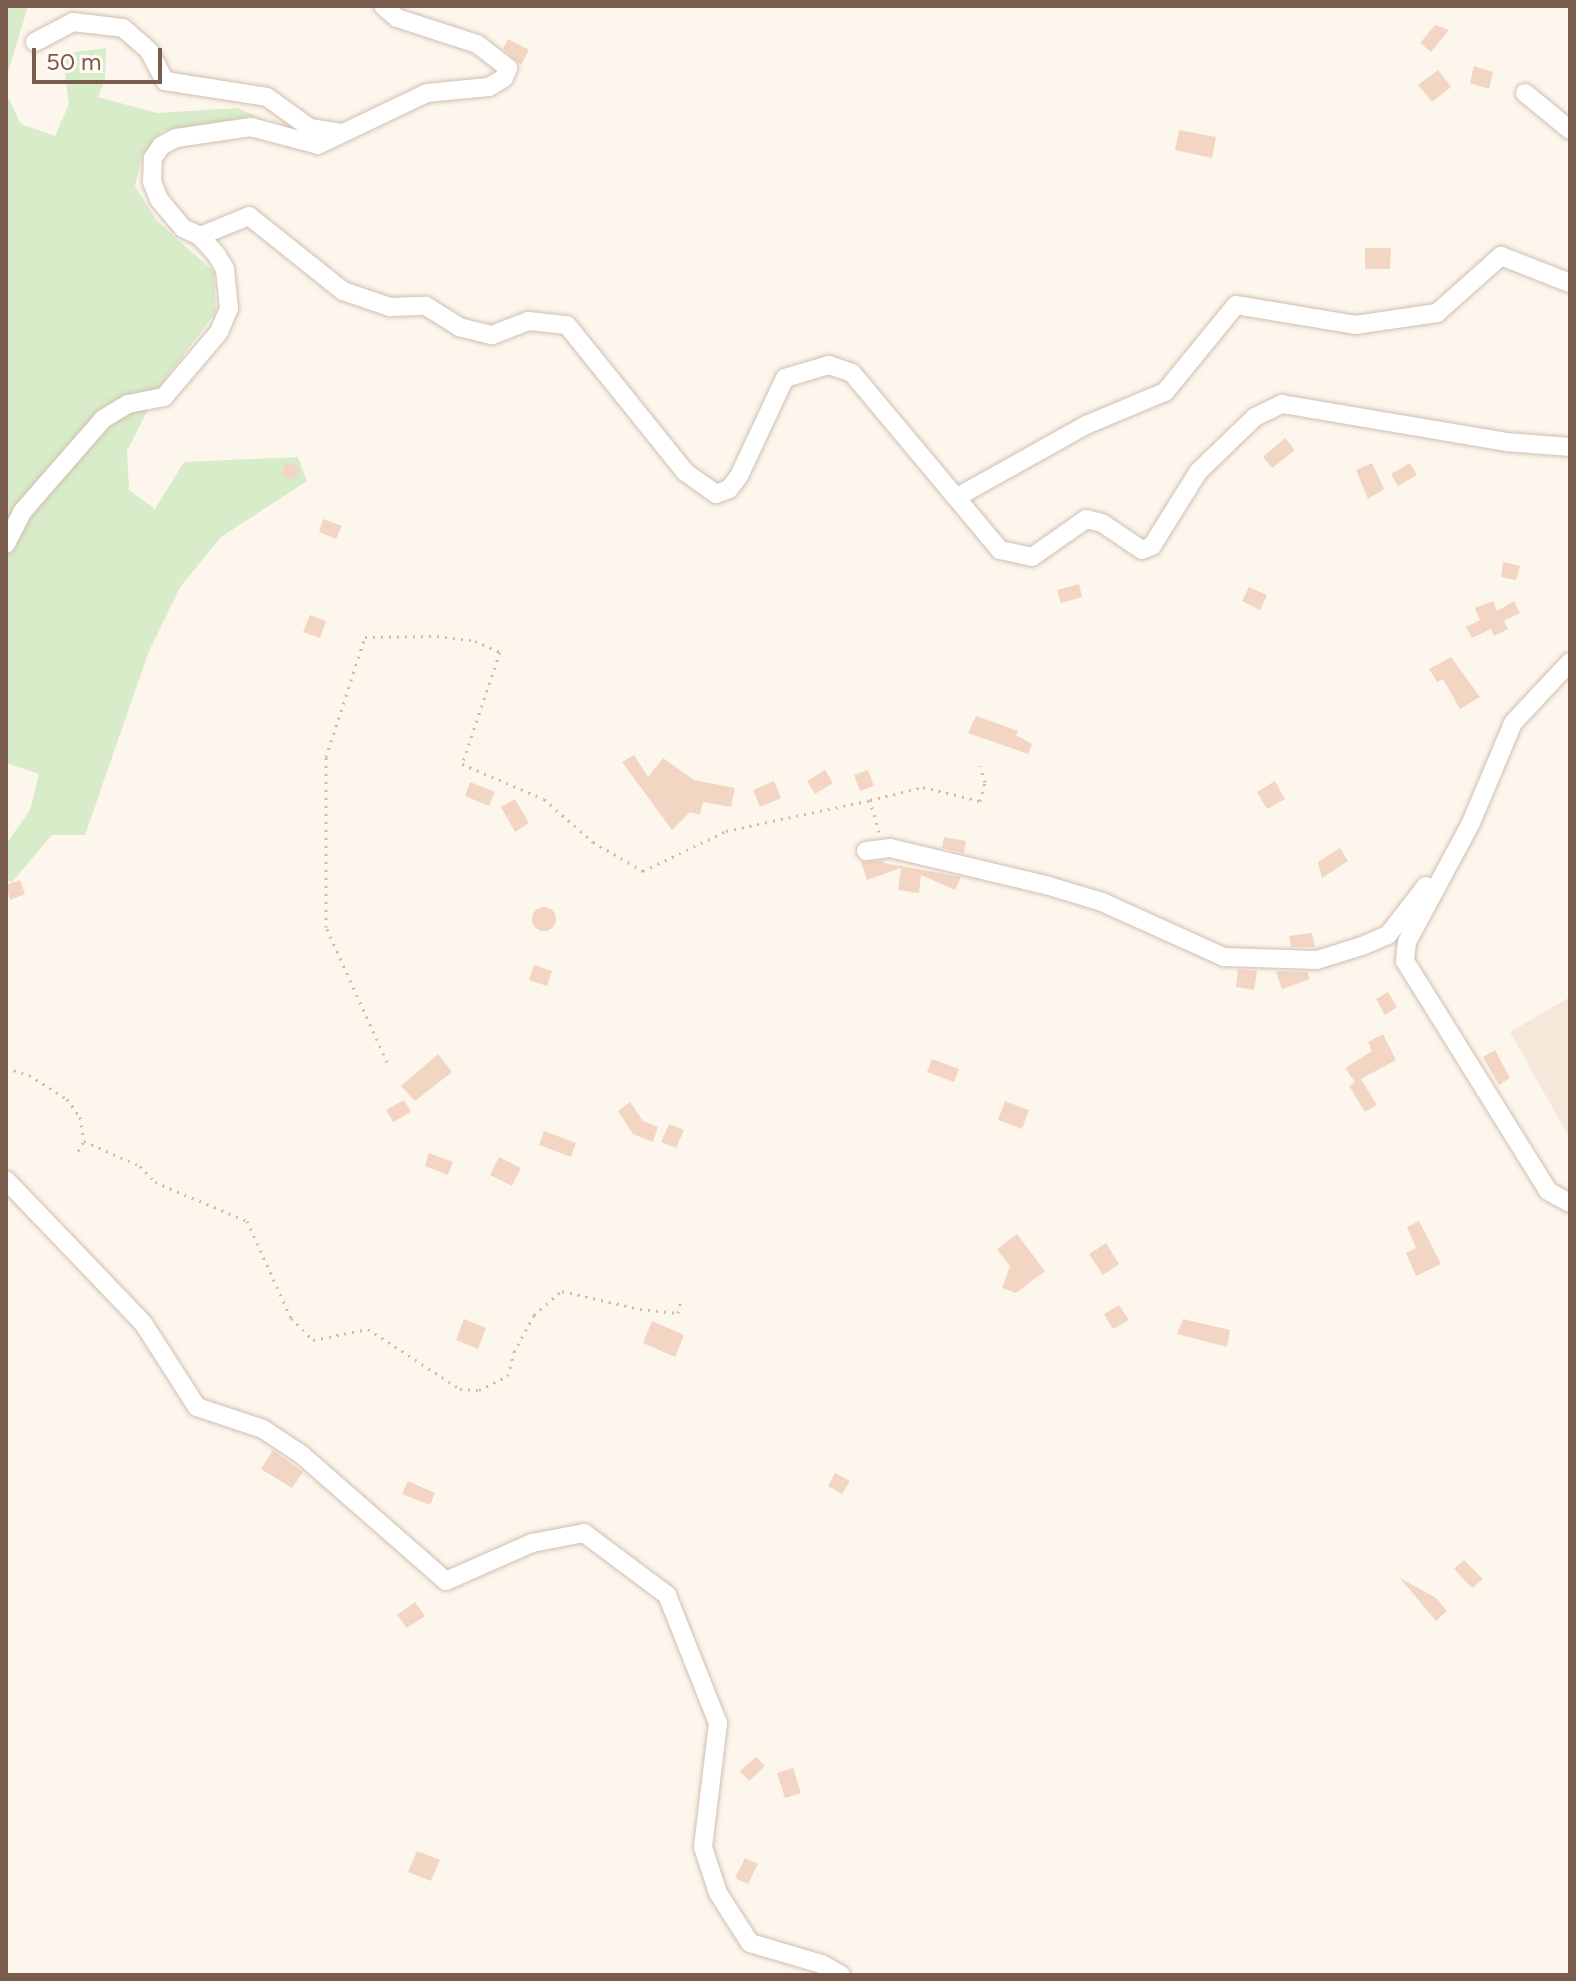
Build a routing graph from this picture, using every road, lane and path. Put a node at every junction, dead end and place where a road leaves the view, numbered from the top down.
1 (383, 6) edge
2 (35, 42) dead end
3 (1525, 93) dead end
4 (1570, 130) edge
5 (342, 133) junction
6 (200, 236) junction
7 (1570, 283) edge
8 (1570, 447) edge
9 (959, 496) junction
10 (6, 544) edge
11 (1570, 662) edge
12 (980, 766) dead end
13 (870, 800) junction
14 (874, 850) joint
15 (1446, 862) junction
16 (387, 1062) dead end
17 (6, 1068) edge
18 (84, 1141) junction
19 (78, 1151) dead end
20 (6, 1180) edge
21 (1570, 1203) edge
22 (680, 1303) dead end
23 (841, 1975) edge

1 - 5 street
2 - 5 street
3 - 4 street
5 - 6 street
6 - 9 street
6 - 10 street
7 - 9 street
8 - 9 street
11 - 15 street
12 - 13 path
13 - 14 path
13 - 16 path
14 - 15 street
15 - 21 street
17 - 18 path
18 - 19 path
18 - 22 path
20 - 23 street

